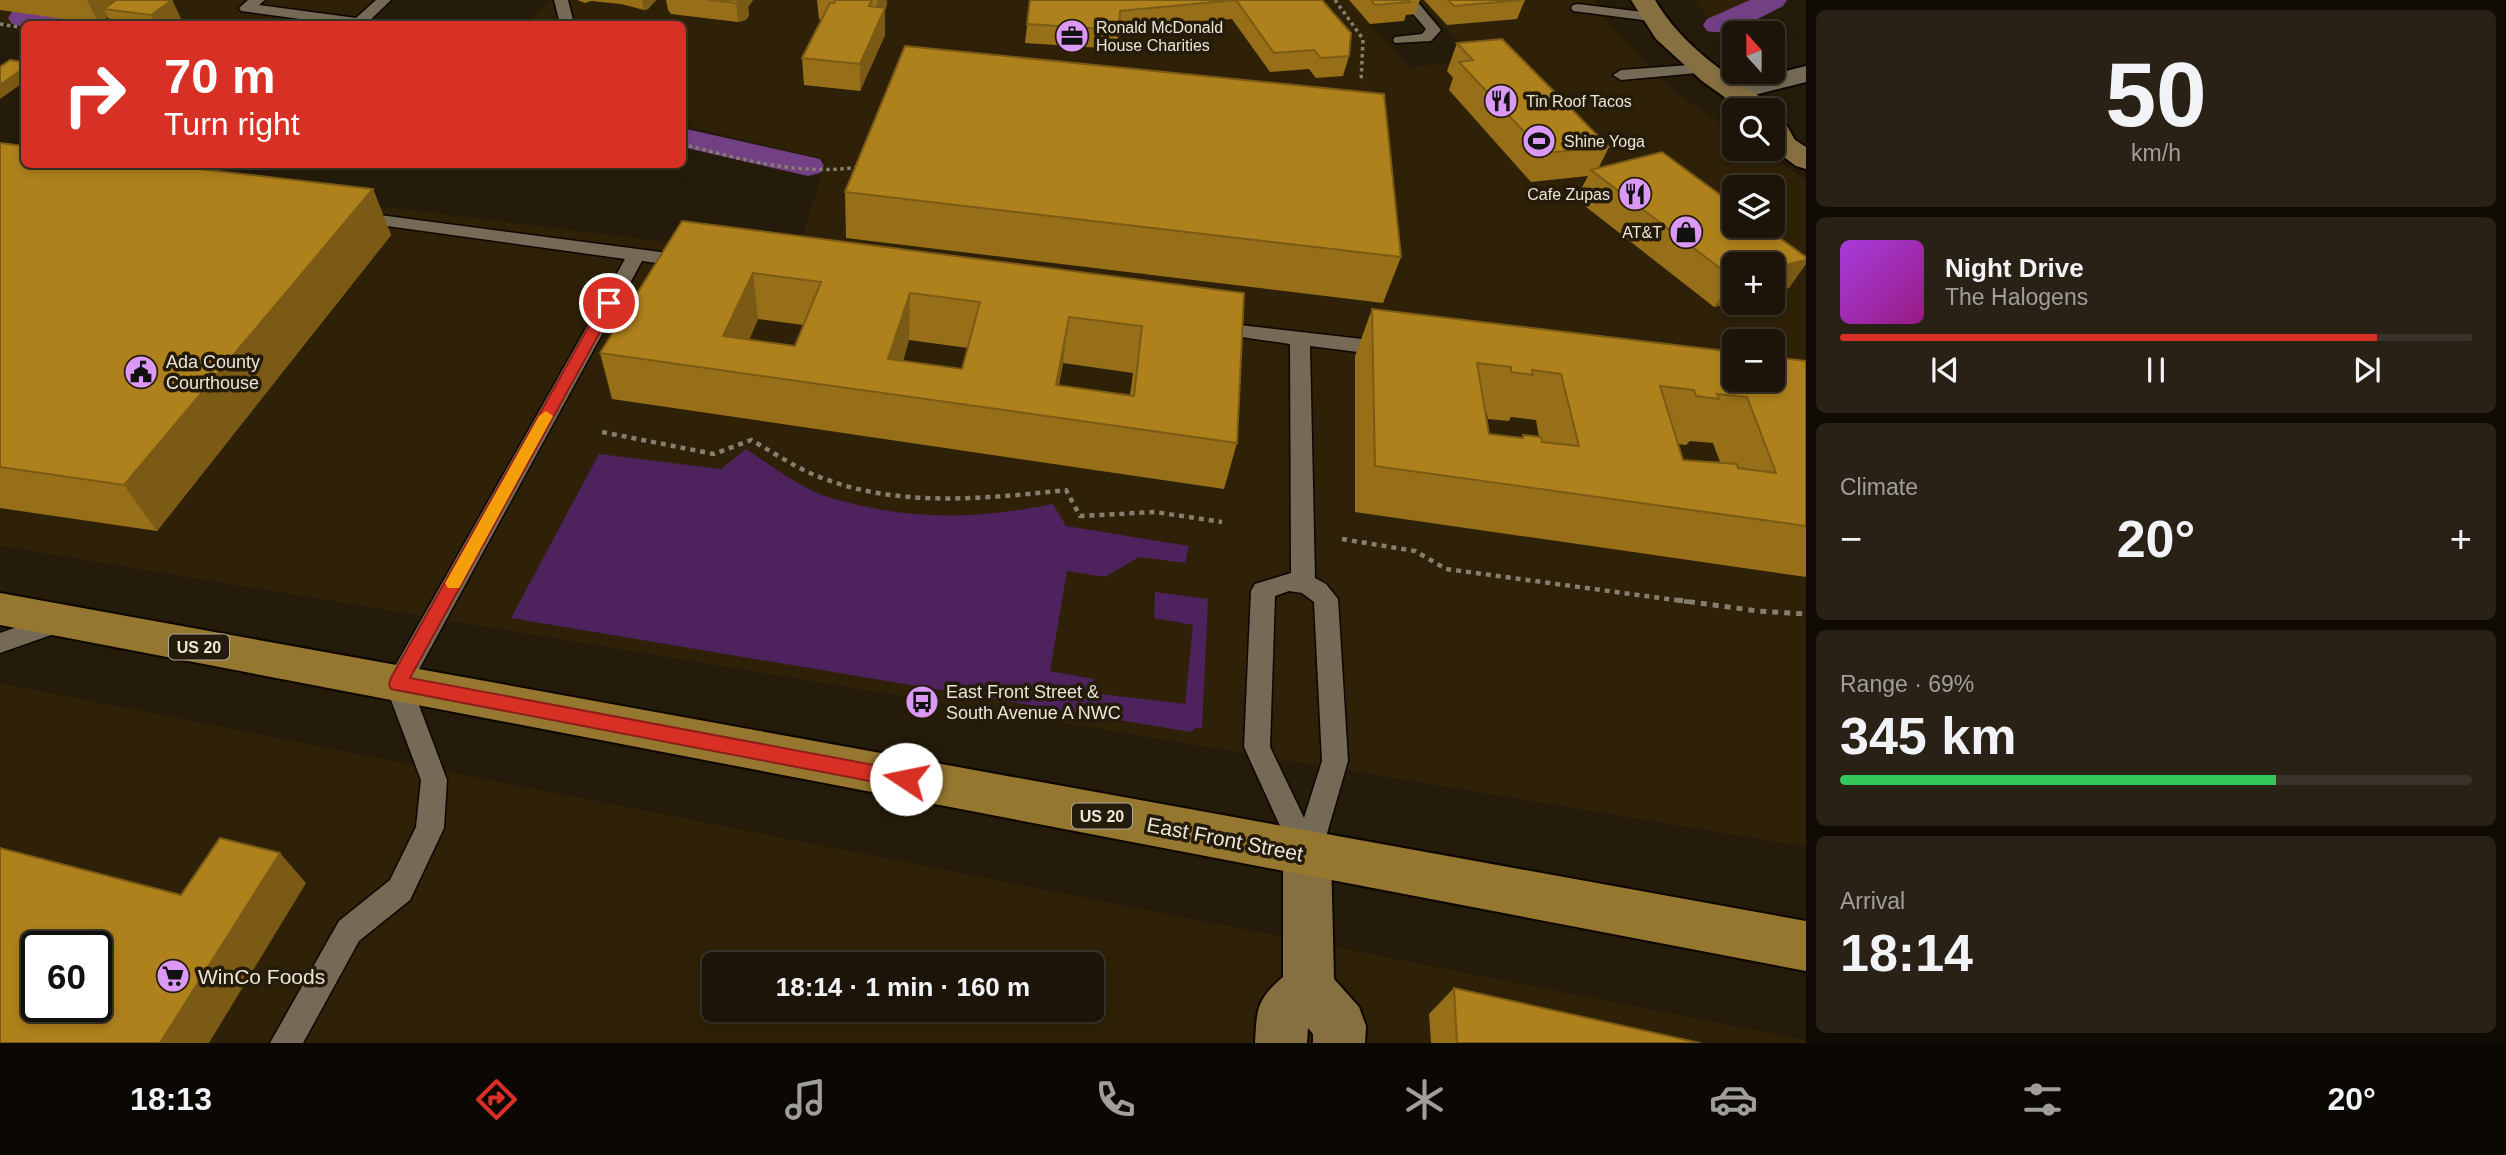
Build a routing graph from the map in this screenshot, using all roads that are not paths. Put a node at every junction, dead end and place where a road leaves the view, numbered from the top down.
1 (258, 0) edge
2 (384, 0) edge
3 (562, 0) edge
4 (1408, 0) edge
5 (1578, 8) dead end
6 (1647, 8) edge
7 (344, 21) edge
8 (361, 21) edge
9 (566, 21) edge
10 (1400, 40) dead end
11 (1703, 69) junction
12 (1806, 74) edge
13 (1622, 75) dead end
14 (1734, 92) junction
15 (1743, 98) edge
16 (1785, 122) edge
17 (1806, 130) edge
18 (1785, 146) edge
19 (1806, 160) edge
20 (346, 215) edge
21 (636, 255) junction
22 (705, 264) edge
23 (1189, 324) edge
24 (1300, 338) junction
25 (1409, 352) edge
26 (1303, 582) junction
27 (0, 610) edge
28 (62, 621) junction
29 (0, 642) edge
30 (398, 684) junction
31 (1307, 855) junction
32 (1806, 946) edge
33 (1310, 989) junction
34 (286, 1043) edge
35 (1281, 1043) edge
36 (1339, 1043) edge

1 - 7 lane
2 - 8 lane
3 - 9 lane
4 - 10 lane
5 - 6 lane
6 - 11 main road
11 - 13 lane
11 - 14 main road
12 - 14 street
14 - 15 main road
16 - 17 main road
18 - 19 main road
20 - 21 lane
21 - 22 lane
21 - 30 lane
23 - 24 lane
24 - 25 lane
24 - 26 lane
26 - 31 lane
26 - 31 lane
27 - 28 main road, US 20
28 - 29 lane
28 - 30 main road, US 20
30 - 31 main road, East Front Street / US 20
30 - 34 lane
31 - 32 main road, East Front Street / US 20
31 - 33 main road
33 - 35 main road
33 - 36 main road

